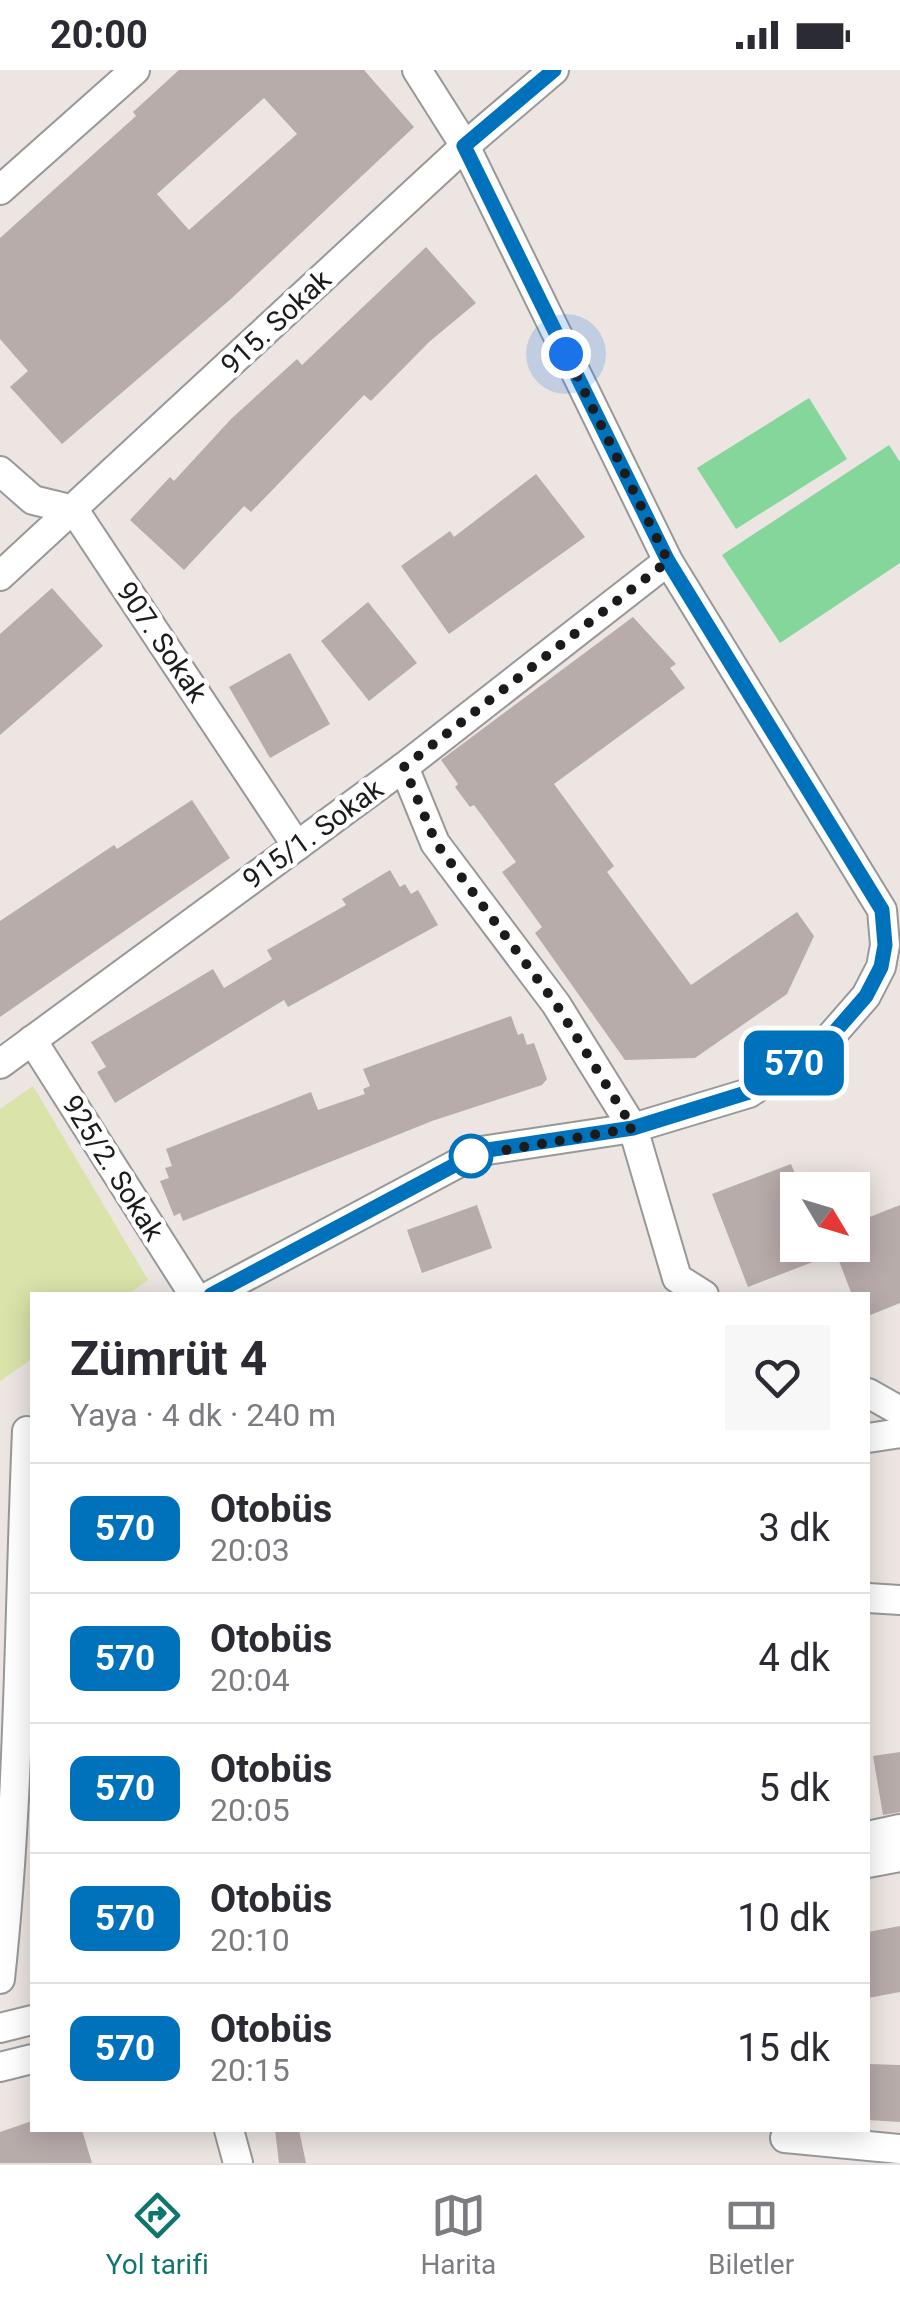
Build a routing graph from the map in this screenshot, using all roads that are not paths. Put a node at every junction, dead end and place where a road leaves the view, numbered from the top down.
1 (135, 70) edge
2 (417, 70) edge
3 (554, 70) edge
4 (464, 146) junction
5 (0, 190) edge
6 (0, 471) edge
7 (74, 510) junction
8 (668, 561) junction
9 (0, 576) edge
10 (404, 767) junction
11 (297, 846) junction
12 (892, 945) edge
13 (32, 1040) junction
14 (0, 1064) edge
15 (633, 1128) junction
16 (192, 1292) edge
17 (217, 1292) edge
18 (699, 1292) edge
19 (870, 1394) edge
20 (900, 1411) edge
21 (25, 1432) edge
22 (900, 1434) edge
23 (870, 1438) edge
24 (870, 1598) edge
25 (900, 1600) edge
26 (10, 1607) edge
27 (11, 1702) edge
28 (25, 1773) edge
29 (900, 1829) edge
30 (870, 1836) edge
31 (900, 1857) edge
32 (870, 1863) edge
33 (6, 1869) edge
34 (0, 1979) edge
35 (30, 2020) edge
36 (0, 2028) edge
37 (30, 2060) edge
38 (0, 2068) edge
39 (229, 2132) edge
40 (785, 2144) edge
41 (900, 2149) edge
42 (238, 2163) edge

1 - 5 street
2 - 4 street
3 - 4 street, 915. Sokak
4 - 7 street, 915. Sokak
4 - 8 street
6 - 7 street
7 - 9 street, 915. Sokak
7 - 11 street, 907. Sokak
8 - 10 street, 915/1. Sokak
8 - 12 street
10 - 11 street, 915/1. Sokak
10 - 15 street
11 - 13 street, 915/1. Sokak
12 - 15 street
13 - 14 street, 915/1. Sokak
13 - 16 street, 925/2. Sokak
15 - 17 street
15 - 18 street
19 - 20 street
21 - 26 street
22 - 23 street
24 - 25 street
26 - 27 street
27 - 28 street
28 - 33 street
29 - 30 street
31 - 32 street
33 - 34 street
35 - 36 street
37 - 38 street
39 - 42 street
40 - 41 street

